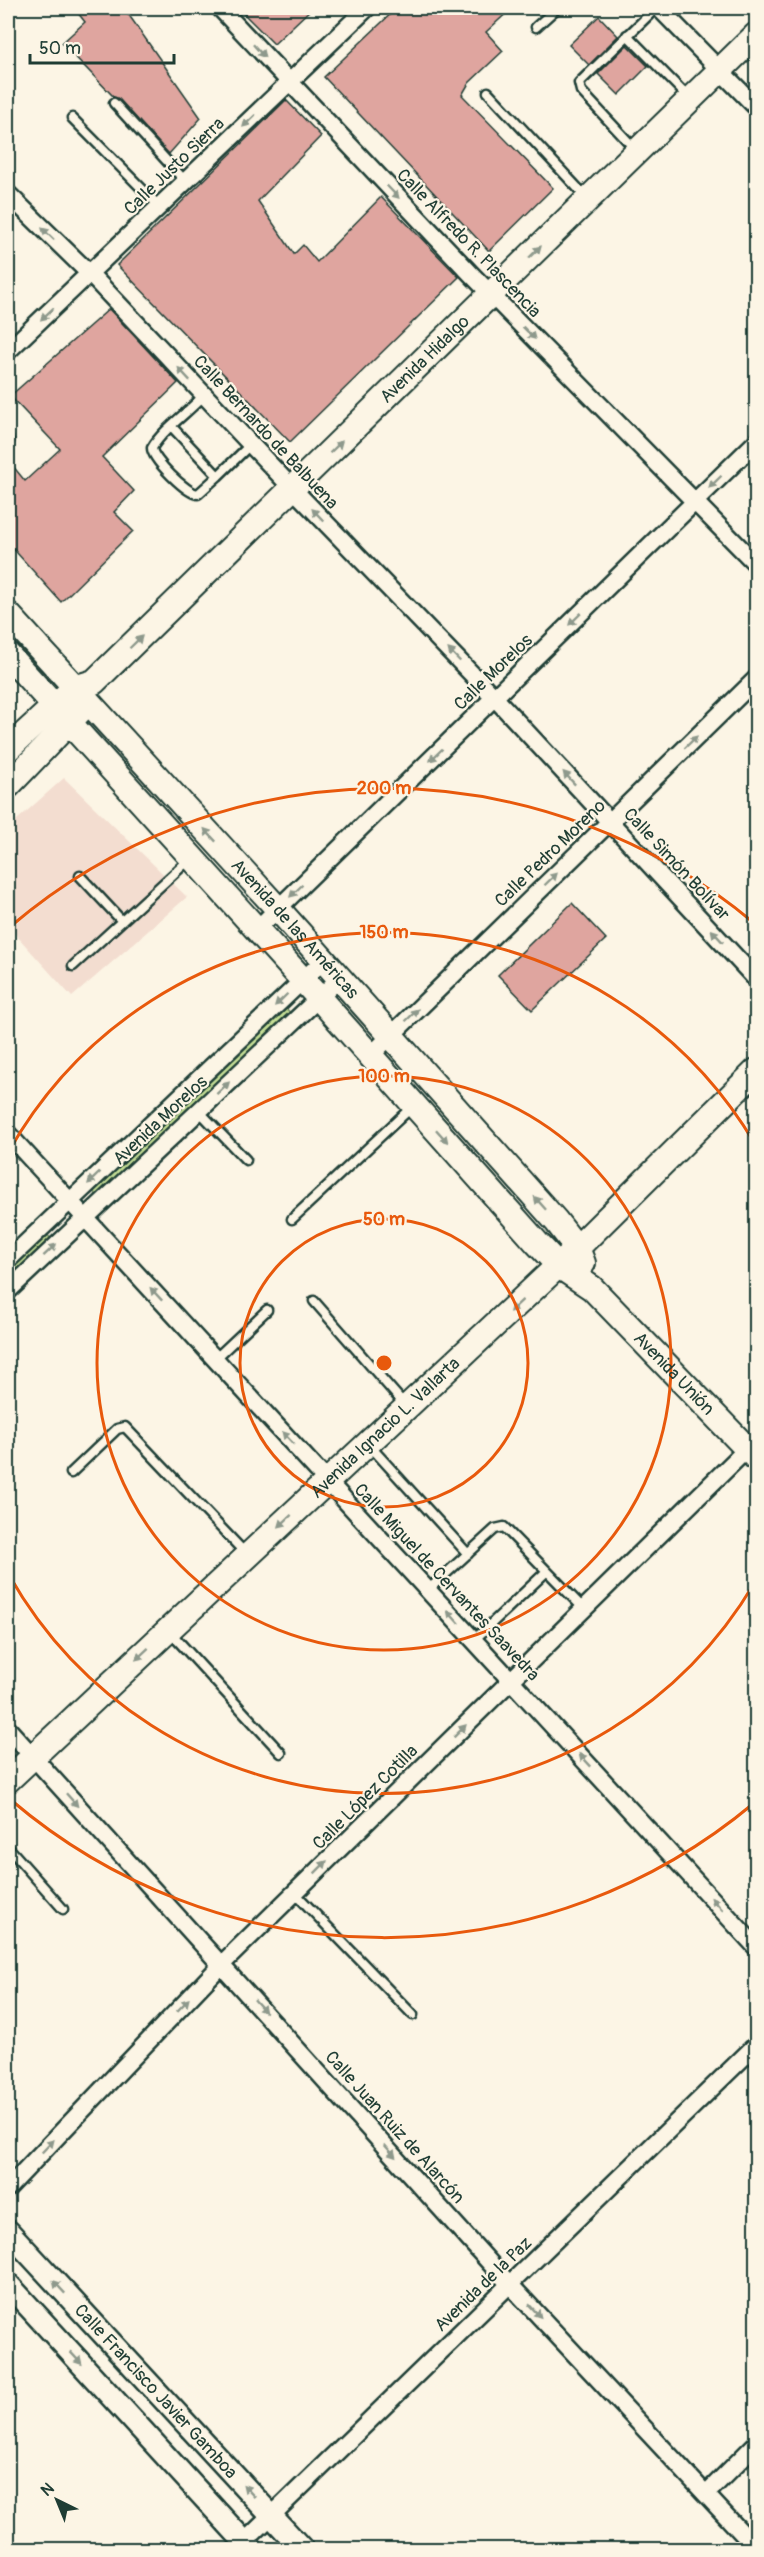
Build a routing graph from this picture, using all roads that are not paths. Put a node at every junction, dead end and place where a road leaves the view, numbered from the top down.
1 (220, 8) edge
2 (367, 8) edge
3 (556, 8) edge
4 (657, 8) edge
5 (536, 27) dead end
6 (627, 35) junction
7 (756, 35) edge
8 (720, 71) junction
9 (289, 83) junction
10 (488, 92) dead end
11 (690, 100) junction
12 (114, 103) dead end
13 (756, 107) edge
14 (72, 117) dead end
15 (638, 151) junction
16 (186, 182) junction
17 (8, 194) edge
18 (589, 199) junction
19 (160, 207) junction
20 (90, 274) junction
21 (491, 295) junction
22 (8, 351) edge
23 (204, 395) junction
24 (172, 427) junction
25 (756, 442) edge
26 (250, 444) junction
27 (218, 476) junction
28 (293, 489) junction
29 (696, 501) junction
30 (756, 564) edge
31 (8, 614) edge
32 (8, 655) edge
33 (756, 679) edge
34 (85, 691) junction
35 (494, 698) junction
36 (61, 714) junction
37 (8, 748) edge
38 (8, 786) edge
39 (610, 822) junction
40 (192, 858) junction
41 (80, 876) dead end
42 (278, 909) junction
43 (122, 921) junction
44 (256, 930) junction
45 (324, 960) junction
46 (73, 966) dead end
47 (340, 978) junction
48 (756, 979) edge
49 (302, 980) junction
50 (319, 998) junction
51 (391, 1035) junction
52 (370, 1056) junction
53 (756, 1071) edge
54 (414, 1105) junction
55 (199, 1111) junction
56 (8, 1134) edge
57 (246, 1160) dead end
58 (70, 1201) junction
59 (85, 1217) junction
60 (292, 1218) dead end
61 (577, 1248) junction
62 (8, 1260) edge
63 (559, 1266) junction
64 (592, 1288) junction
65 (8, 1290) edge
66 (314, 1301) dead end
67 (267, 1310) dead end
68 (215, 1359) junction
69 (407, 1407) junction
70 (368, 1443) junction
71 (753, 1449) edge
72 (71, 1473) dead end
73 (328, 1481) junction
74 (468, 1554) junction
75 (247, 1556) junction
76 (547, 1571) junction
77 (428, 1590) junction
78 (584, 1610) junction
79 (168, 1630) junction
80 (474, 1640) junction
81 (511, 1681) junction
82 (8, 1729) edge
83 (281, 1753) dead end
84 (32, 1756) junction
85 (8, 1780) edge
86 (8, 1847) edge
87 (295, 1893) junction
88 (63, 1909) dead end
89 (756, 1947) edge
90 (222, 1964) junction
91 (412, 2015) dead end
92 (756, 2045) edge
93 (8, 2188) edge
94 (8, 2231) edge
95 (8, 2284) edge
96 (510, 2285) junction
97 (756, 2444) edge
98 (706, 2494) junction
99 (272, 2516) junction
100 (244, 2547) edge
101 (756, 2548) edge
102 (303, 2550) edge

1 -> 9 street, Calle Alfredo R. Plascencia
2 - 9 street, Calle Justo Sierra
3 - 5 lane
4 - 6 lane
4 - 8 street
6 - 11 lane
6 - 15 lane
7 - 8 main road, Avenida Hidalgo
8 - 11 main road, Avenida Hidalgo
8 - 13 street
9 -> 16 street, Calle Justo Sierra
9 -> 21 street, Calle Alfredo R. Plascencia
10 - 18 lane
11 - 15 main road, Avenida Hidalgo
12 - 16 lane
14 - 19 lane
15 - 18 main road, Avenida Hidalgo
16 - 19 street, Calle Justo Sierra
20 -> 17 street, Calle Bernardo de Balbuena
21 -> 18 main road, Avenida Hidalgo
19 - 20 street, Calle Justo Sierra
20 -> 22 street, Calle Justo Sierra
23 -> 20 street, Calle Bernardo de Balbuena
28 -> 21 main road, Avenida Hidalgo
21 -> 29 street, Calle Alfredo R. Plascencia
23 - 24 lane
23 - 26 street, Calle Bernardo de Balbuena
24 - 27 lane
24 - 27 lane
25 -> 29 street, Calle Morelos
26 - 27 lane
26 - 28 street, Calle Bernardo de Balbuena
34 -> 28 main road, Avenida Hidalgo
35 -> 28 street, Calle Bernardo de Balbuena
29 - 30 street, Calle Alfredo R. Plascencia
29 -> 35 street, Calle Morelos
31 - 34 main road, Avenida de las Américas
32 - 36 main road, Avenida de las Américas
39 -> 33 street, Calle Pedro Moreno
34 - 36 main road, Avenida Hidalgo
42 -> 34 main road, Avenida de las Américas
39 -> 35 street, Calle Simón Bolívar
35 -> 42 street, Calle Morelos
36 - 37 main road, Avenida Hidalgo
36 - 38 main road, Avenida Hidalgo
36 - 40 main road, Avenida de las Américas
48 -> 39 street, Calle Simón Bolívar
51 -> 39 street, Calle Pedro Moreno
40 - 43 lane
40 - 44 main road, Avenida de las Américas
41 - 43 lane
42 - 44 street, Calle Morelos
42 - 45 main road, Avenida de las Américas
43 - 46 lane
44 - 49 main road, Avenida de las Américas
45 - 47 main road, Avenida de las Américas
45 - 49 street, Avenida Morelos
47 - 50 street, Avenida Morelos
47 - 51 main road, Avenida de las Américas
49 - 50 main road, Avenida de las Américas
49 -> 58 street, Avenida Morelos
50 - 52 main road, Avenida de las Américas
55 -> 50 street, Avenida Morelos
51 - 52 street, Calle Pedro Moreno
61 -> 51 main road, Avenida de las Américas
52 - 54 main road, Avenida de las Américas
53 - 61 main road, Avenida Ignacio L. Vallarta
54 - 60 lane
54 -> 63 main road, Avenida de las Américas
55 - 57 lane
55 - 59 street, Avenida Morelos
56 - 58 street, Calle Miguel de Cervantes Saavedra
58 - 59 street, Calle Miguel de Cervantes Saavedra
58 - 62 street, Avenida Morelos
65 -> 59 street, Avenida Morelos
68 -> 59 street, Calle Miguel de Cervantes Saavedra
61 - 63 main road, Avenida Ignacio L. Vallarta
61 - 64 main road, Avenida Unión
63 - 64 main road, Avenida Unión
63 -> 69 main road, Avenida Ignacio L. Vallarta
64 - 71 main road, Avenida Unión
66 - 69 lane
67 - 68 lane
73 -> 68 street, Calle Miguel de Cervantes Saavedra
69 - 70 main road, Avenida Ignacio L. Vallarta
70 - 73 main road, Avenida Ignacio L. Vallarta
70 - 74 lane
71 - 78 street, Calle López Cotilla
72 - 75 lane
73 -> 75 main road, Avenida Ignacio L. Vallarta
73 - 77 street, Calle Miguel de Cervantes Saavedra
74 - 76 lane
74 - 77 lane
75 - 79 main road, Avenida Ignacio L. Vallarta
76 - 78 lane
76 - 80 lane
80 -> 77 street, Calle Miguel de Cervantes Saavedra
78 - 81 street, Calle López Cotilla
79 - 83 lane
79 -> 84 main road, Avenida Ignacio L. Vallarta
80 - 81 street, Calle Miguel de Cervantes Saavedra
87 -> 81 street, Calle López Cotilla
89 -> 81 street, Calle Miguel de Cervantes Saavedra
82 - 84 street, Calle Juan Ruiz de Alarcón
84 - 85 main road, Avenida Ignacio L. Vallarta
84 -> 90 street, Calle Juan Ruiz de Alarcón
86 - 88 lane
87 - 90 street, Calle López Cotilla
87 - 91 lane
93 -> 90 street, Calle López Cotilla
90 -> 96 street, Calle Juan Ruiz de Alarcón
92 - 96 street, Avenida de la Paz
99 -> 94 street, Calle Francisco Javier Gamboa
95 -> 100 street, Calle Francisco Javier Gamboa
96 -> 98 street, Calle Juan Ruiz de Alarcón
96 - 99 street, Avenida de la Paz
97 - 98 street
98 - 101 street, Calle Juan Ruiz de Alarcón
99 - 100 street, Avenida de la Paz
99 - 102 street, Calle Francisco Javier Gamboa

